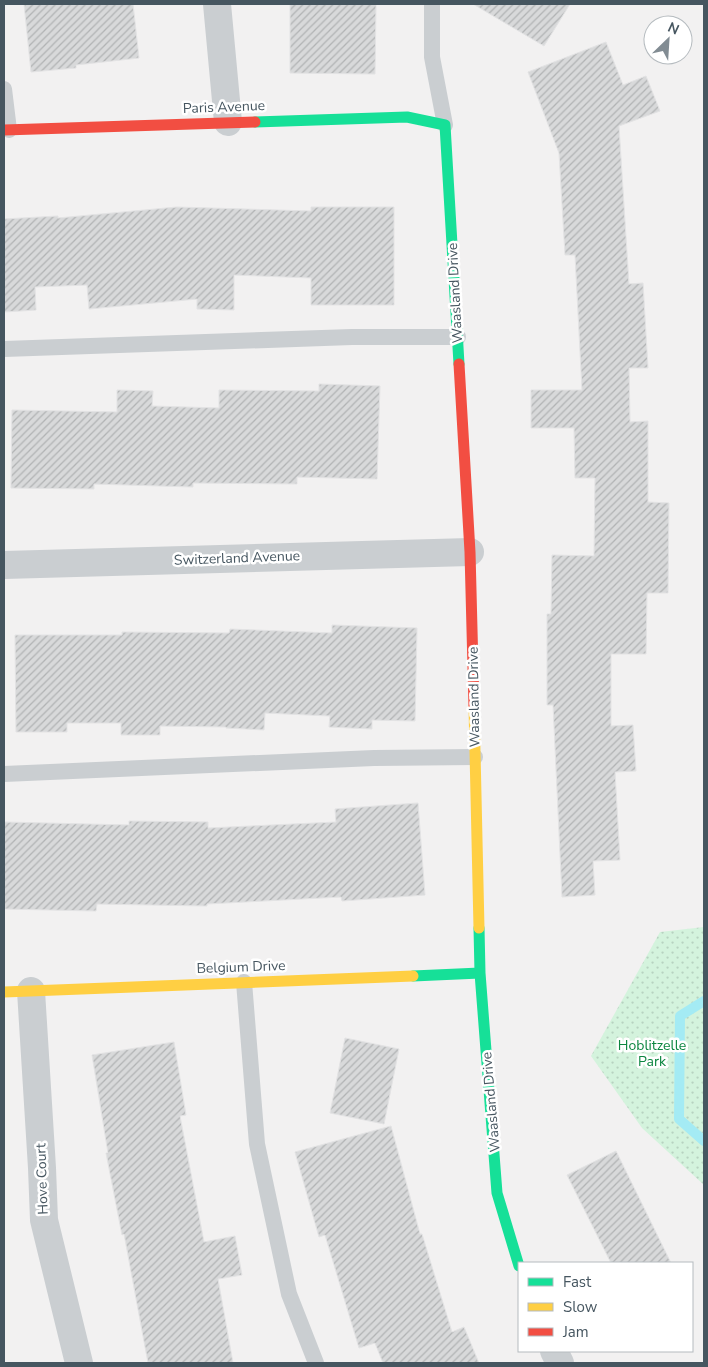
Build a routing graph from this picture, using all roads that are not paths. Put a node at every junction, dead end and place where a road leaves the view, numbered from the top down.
1 (217, 4) edge
2 (432, 4) edge
3 (4, 90) edge
4 (228, 122) junction
5 (445, 125) junction
6 (6, 130) edge
7 (458, 337) junction
8 (4, 349) edge
9 (470, 552) junction
10 (4, 565) edge
11 (475, 757) junction
12 (4, 774) edge
13 (480, 973) junction
14 (244, 982) junction
15 (31, 991) junction
16 (4, 992) edge
17 (518, 1263) edge
18 (79, 1363) edge
19 (316, 1363) edge

1 - 4 street
2 - 5 lane
3 - 6 lane
4 - 5 street, Paris Avenue
4 - 6 street, Paris Avenue
5 - 7 street, Waasland Drive
7 - 8 lane
7 - 9 street, Waasland Drive
9 - 10 street, Switzerland Avenue
9 - 11 street, Waasland Drive
11 - 12 lane
11 - 13 street, Waasland Drive
13 - 14 street, Belgium Drive
13 - 17 street, Waasland Drive
14 - 15 street, Belgium Drive
14 - 19 lane
15 - 16 street, Belgium Drive
15 - 18 street, Hove Court

